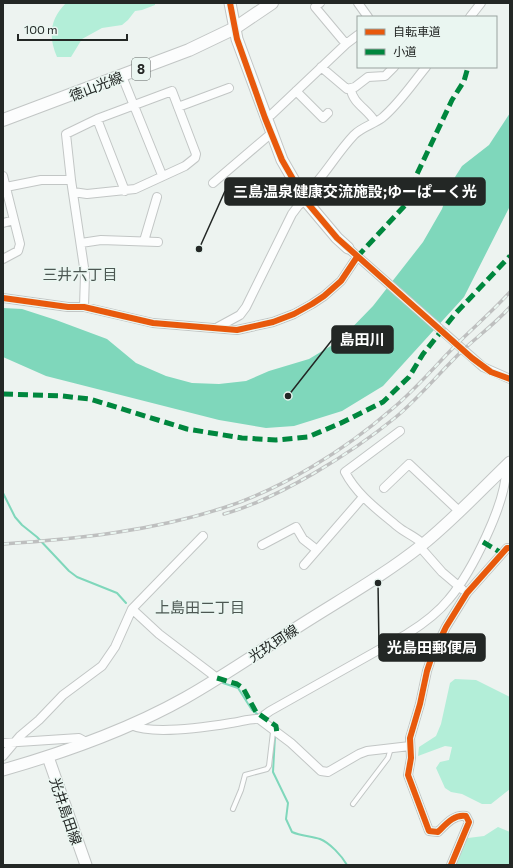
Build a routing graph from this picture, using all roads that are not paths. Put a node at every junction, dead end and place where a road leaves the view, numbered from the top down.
1 (230, 3) edge
2 (272, 3) edge
3 (320, 3) edge
4 (358, 3) edge
5 (481, 3) edge
6 (367, 16) edge
7 (471, 16) edge
8 (235, 28) junction
9 (357, 36) edge
10 (346, 44) junction
11 (321, 67) junction
12 (393, 68) edge
13 (425, 68) edge
14 (122, 76) junction
15 (229, 88) dead end
16 (351, 90) junction
17 (296, 91) junction
18 (134, 104) junction
19 (178, 107) junction
20 (328, 113) dead end
21 (265, 118) junction
22 (97, 119) junction
23 (3, 120) edge
24 (375, 122) junction
25 (272, 134) junction
26 (162, 175) junction
27 (3, 176) edge
28 (71, 180) junction
29 (213, 183) dead end
30 (6, 187) junction
31 (125, 191) junction
32 (73, 192) junction
33 (157, 197) dead end
34 (304, 198) junction
35 (14, 220) junction
36 (3, 223) edge
37 (144, 241) junction
38 (158, 242) dead end
39 (81, 243) junction
40 (348, 248) joint
41 (3, 259) edge
42 (360, 259) junction
43 (3, 298) edge
44 (84, 307) junction
45 (218, 328) junction
46 (510, 379) edge
47 (400, 431) dead end
48 (508, 464) edge
49 (384, 488) dead end
50 (363, 497) junction
51 (460, 512) junction
52 (203, 536) dead end
53 (262, 545) dead end
54 (421, 545) junction
55 (510, 548) edge
56 (317, 550) junction
57 (304, 565) dead end
58 (459, 587) junction
59 (467, 593) junction
60 (132, 609) junction
61 (218, 678) junction
62 (260, 718) junction
63 (130, 725) junction
64 (274, 732) junction
65 (14, 742) junction
66 (3, 743) edge
67 (88, 743) junction
68 (410, 746) junction
69 (391, 748) junction
70 (3, 756) edge
71 (48, 757) junction
72 (3, 770) edge
73 (353, 804) dead end
74 (232, 809) dead end
75 (86, 865) edge
76 (451, 865) edge

1 - 8 main road
2 - 8 main road, 徳山光線 / 8
3 - 10 street
4 - 6 street
5 - 7 street
8 - 14 main road, 徳山光線 / 8
8 - 21 main road
9 - 10 street
10 - 11 street
11 - 16 street
11 - 17 street
12 - 16 street
13 - 24 street
14 - 18 street
14 - 23 main road, 徳山光線 / 8
15 - 19 street
16 - 24 street
17 - 20 street
17 - 21 street
18 - 19 street
18 - 22 street
18 - 26 street
19 - 26 street
21 - 25 main road
22 - 28 street
22 - 31 street
24 - 34 street
25 - 29 street
25 - 34 main road
26 - 31 street
27 - 30 street
28 - 30 street
28 - 32 street
30 - 35 street
31 - 32 street
32 - 39 street
33 - 37 street
34 - 40 main road
34 - 45 street
35 - 36 street
35 - 41 street
37 - 38 street
37 - 39 street
39 - 44 street
40 - 42 street
42 - 45 street
42 - 46 street
43 - 44 street
44 - 45 street
47 - 50 street
48 - 51 main road, 光玖珂線
48 - 58 street
49 - 51 street
50 - 54 street
50 - 56 street
51 - 54 main road, 光玖珂線
52 - 60 street
53 - 56 street
54 - 58 street
54 - 61 main road, 光玖珂線
55 - 59 street
56 - 57 street
58 - 59 street
58 - 62 street
59 - 68 street
60 - 61 street
60 - 65 street
61 - 63 main road, 光玖珂線
62 - 63 street
62 - 64 street
63 - 67 main road, 光玖珂線
64 - 69 street
64 - 74 lane
65 - 66 street
65 - 67 street
65 - 70 street
67 - 71 main road, 光玖珂線
68 - 69 street
68 - 76 street
69 - 73 lane
71 - 72 main road, 光玖珂線
71 - 75 main road, 光井島田線

